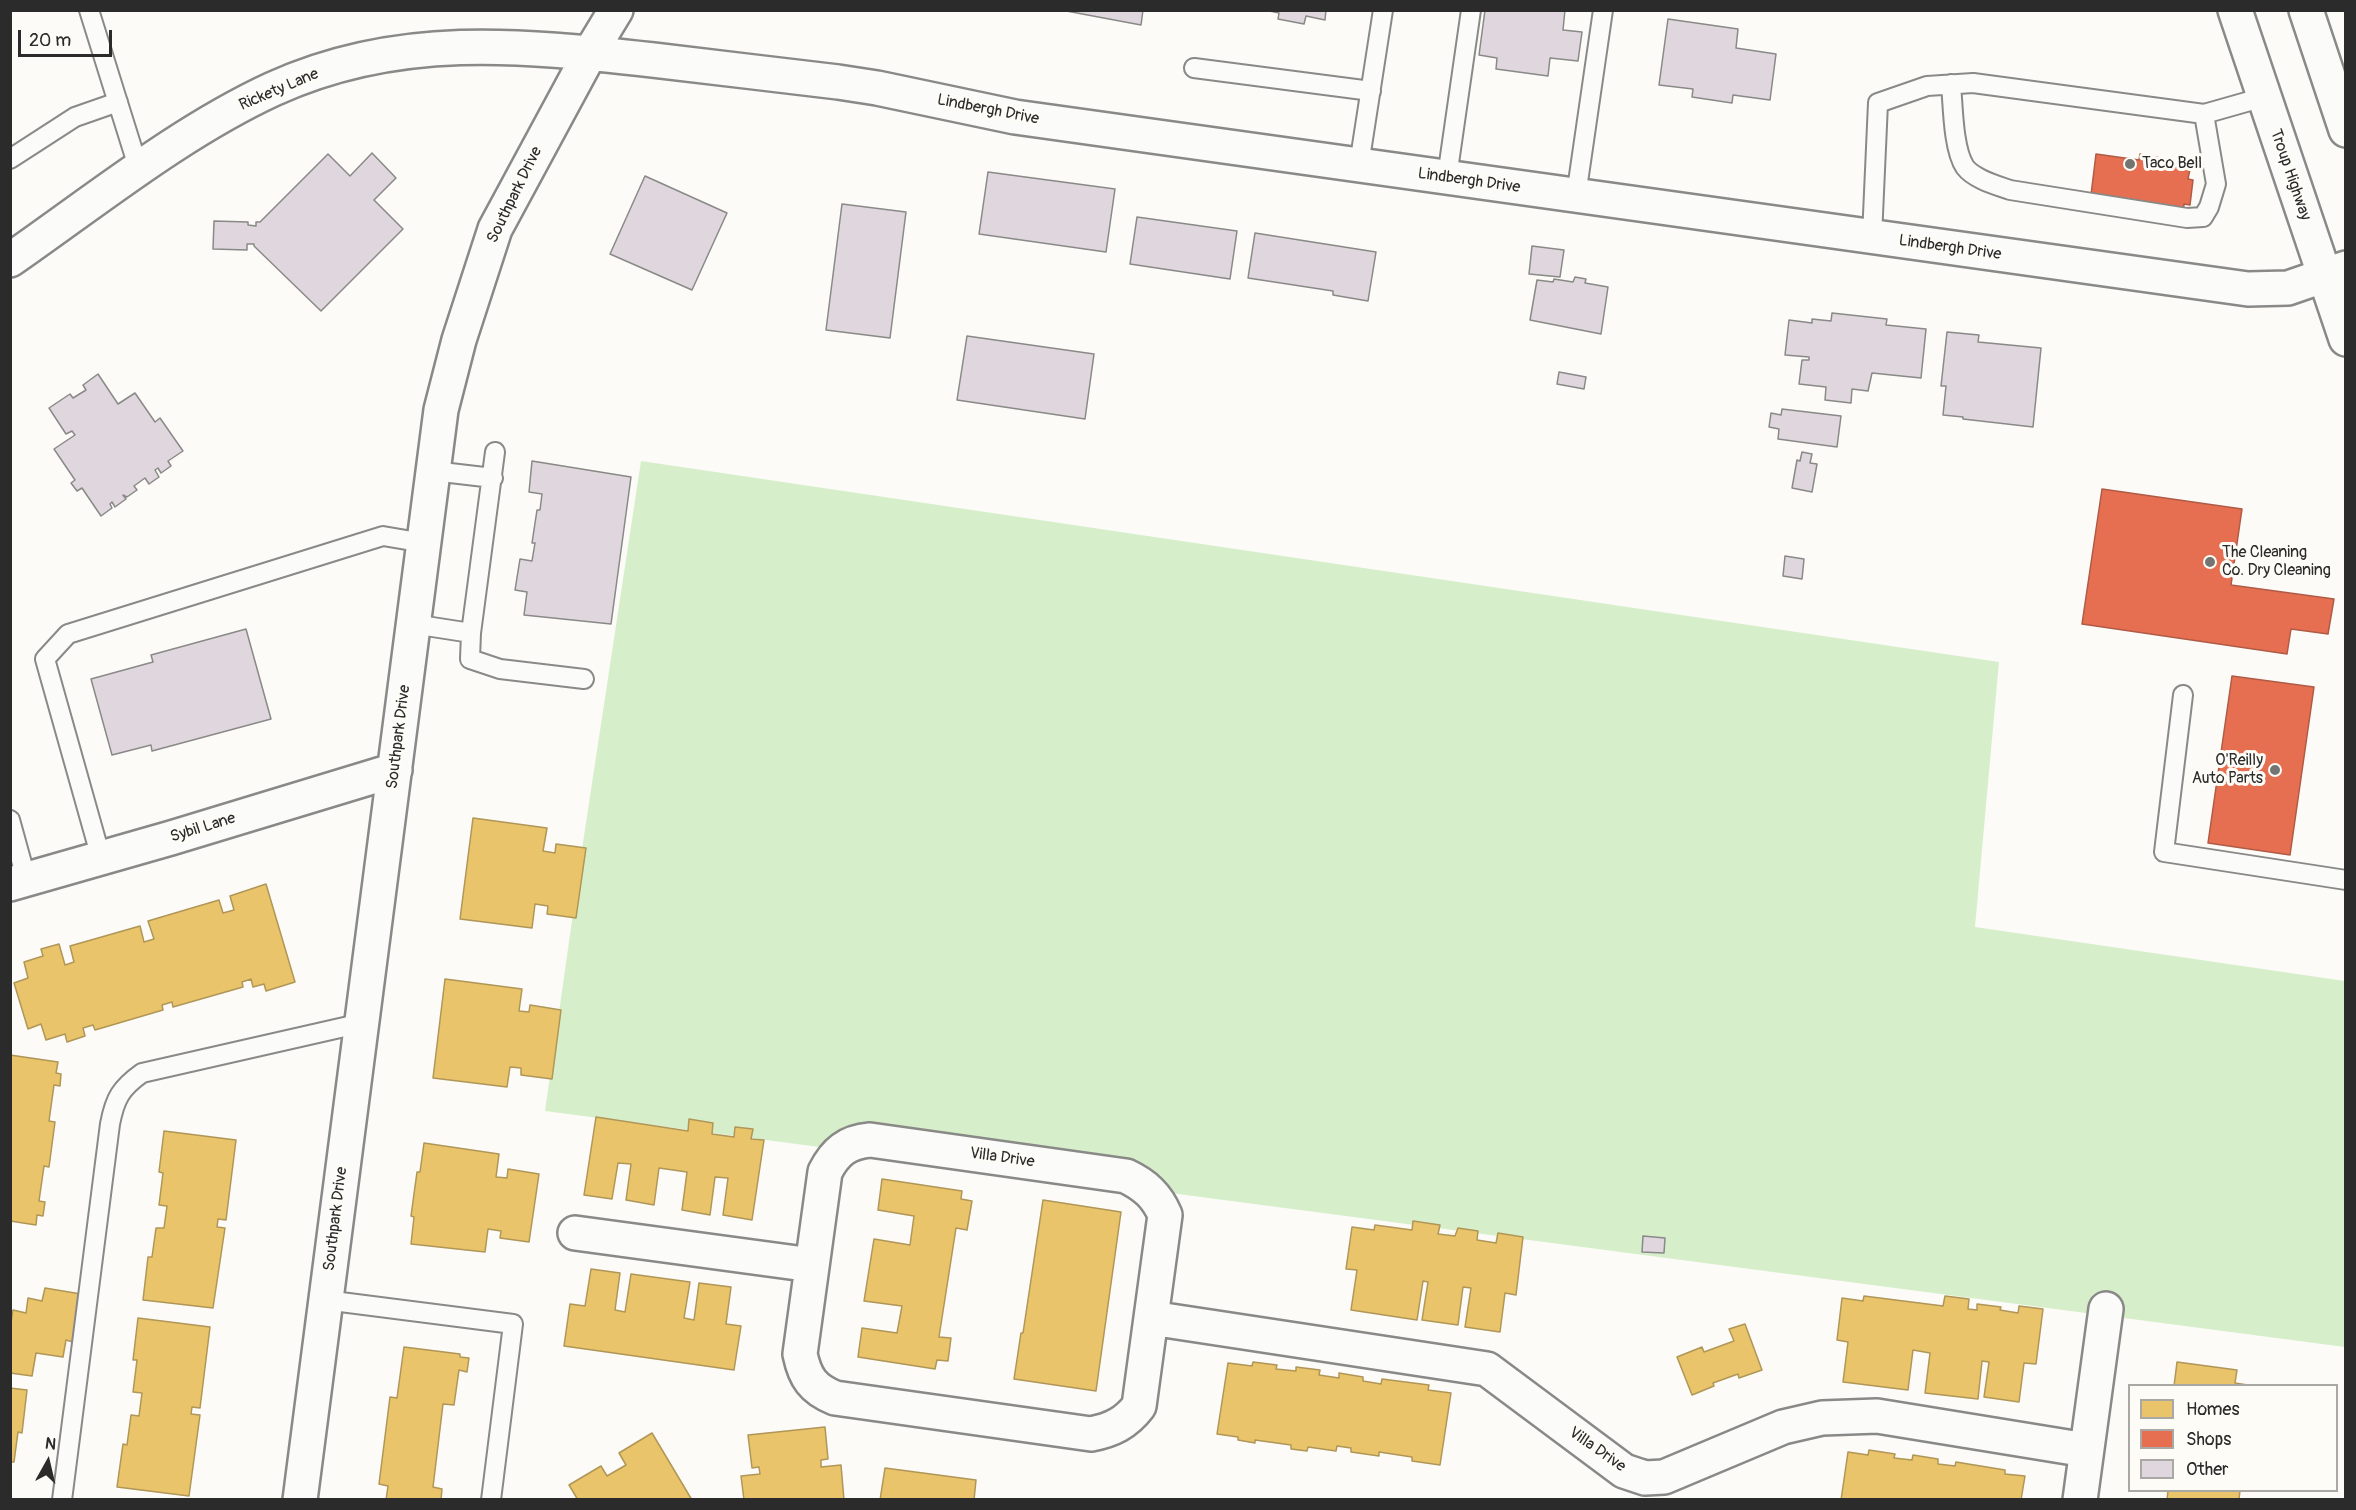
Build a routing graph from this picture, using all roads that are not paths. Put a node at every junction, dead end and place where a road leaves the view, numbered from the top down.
1 (89, 10) edge
2 (616, 10) edge
3 (1383, 10) edge
4 (1471, 10) edge
5 (1603, 10) edge
6 (2235, 10) edge
7 (2306, 10) edge
8 (590, 53) junction
9 (1194, 68) dead end
10 (1951, 84) junction
11 (1371, 91) junction
12 (2264, 97) junction
13 (118, 102) junction
14 (2204, 114) junction
15 (2346, 130) edge
16 (10, 159) edge
17 (1359, 165) junction
18 (139, 170) junction
19 (1447, 177) junction
20 (1576, 196) junction
21 (1872, 237) junction
22 (10, 260) edge
23 (2335, 272) edge
24 (2346, 339) edge
25 (495, 452) dead end
26 (433, 471) junction
27 (493, 478) junction
28 (424, 543) junction
29 (413, 624) junction
30 (471, 633) junction
31 (584, 679) dead end
32 (2183, 695) dead end
33 (394, 770) junction
34 (10, 820) edge
35 (101, 858) junction
36 (2346, 880) edge
37 (18, 881) edge
38 (362, 1023) junction
39 (575, 1233) dead end
40 (812, 1265) junction
41 (325, 1300) junction
42 (2106, 1309) dead end
43 (1151, 1318) junction
44 (2086, 1450) junction
45 (62, 1500) edge
46 (300, 1500) edge
47 (490, 1500) edge
48 (2080, 1500) edge

1 - 13 lane
2 - 8 main road, Southpark Drive
3 - 11 lane
4 - 19 lane
5 - 20 lane
6 - 12 main road, Troup Highway
7 - 15 main road
8 - 17 main road, Lindbergh Drive
8 - 18 main road, Rickety Lane
8 - 26 main road, Southpark Drive
9 - 11 lane
10 - 14 lane
10 - 14 lane
10 - 21 lane
11 - 17 lane
12 - 14 lane
12 - 23 main road, Troup Highway
13 - 16 lane
13 - 18 lane
17 - 19 main road, Lindbergh Drive
18 - 22 main road, Rickety Lane
19 - 20 main road, Lindbergh Drive
20 - 21 main road, Lindbergh Drive
21 - 23 main road, Lindbergh Drive
23 - 24 main road, Troup Highway
25 - 27 lane
26 - 27 lane
26 - 28 main road, Southpark Drive
27 - 30 lane
28 - 29 main road, Southpark Drive
28 - 35 lane
29 - 30 lane
29 - 33 main road, Southpark Drive
30 - 31 lane
32 - 36 lane
33 - 35 main road, Sybil Lane
33 - 38 main road, Southpark Drive
34 - 37 lane
35 - 37 main road, Sybil Lane
38 - 41 main road, Southpark Drive
38 - 45 lane
39 - 40 main road
40 - 43 main road, Villa Drive
40 - 43 main road, Villa Drive
41 - 46 main road, Southpark Drive
41 - 47 lane
42 - 44 main road
43 - 44 main road, Villa Drive
44 - 48 main road

